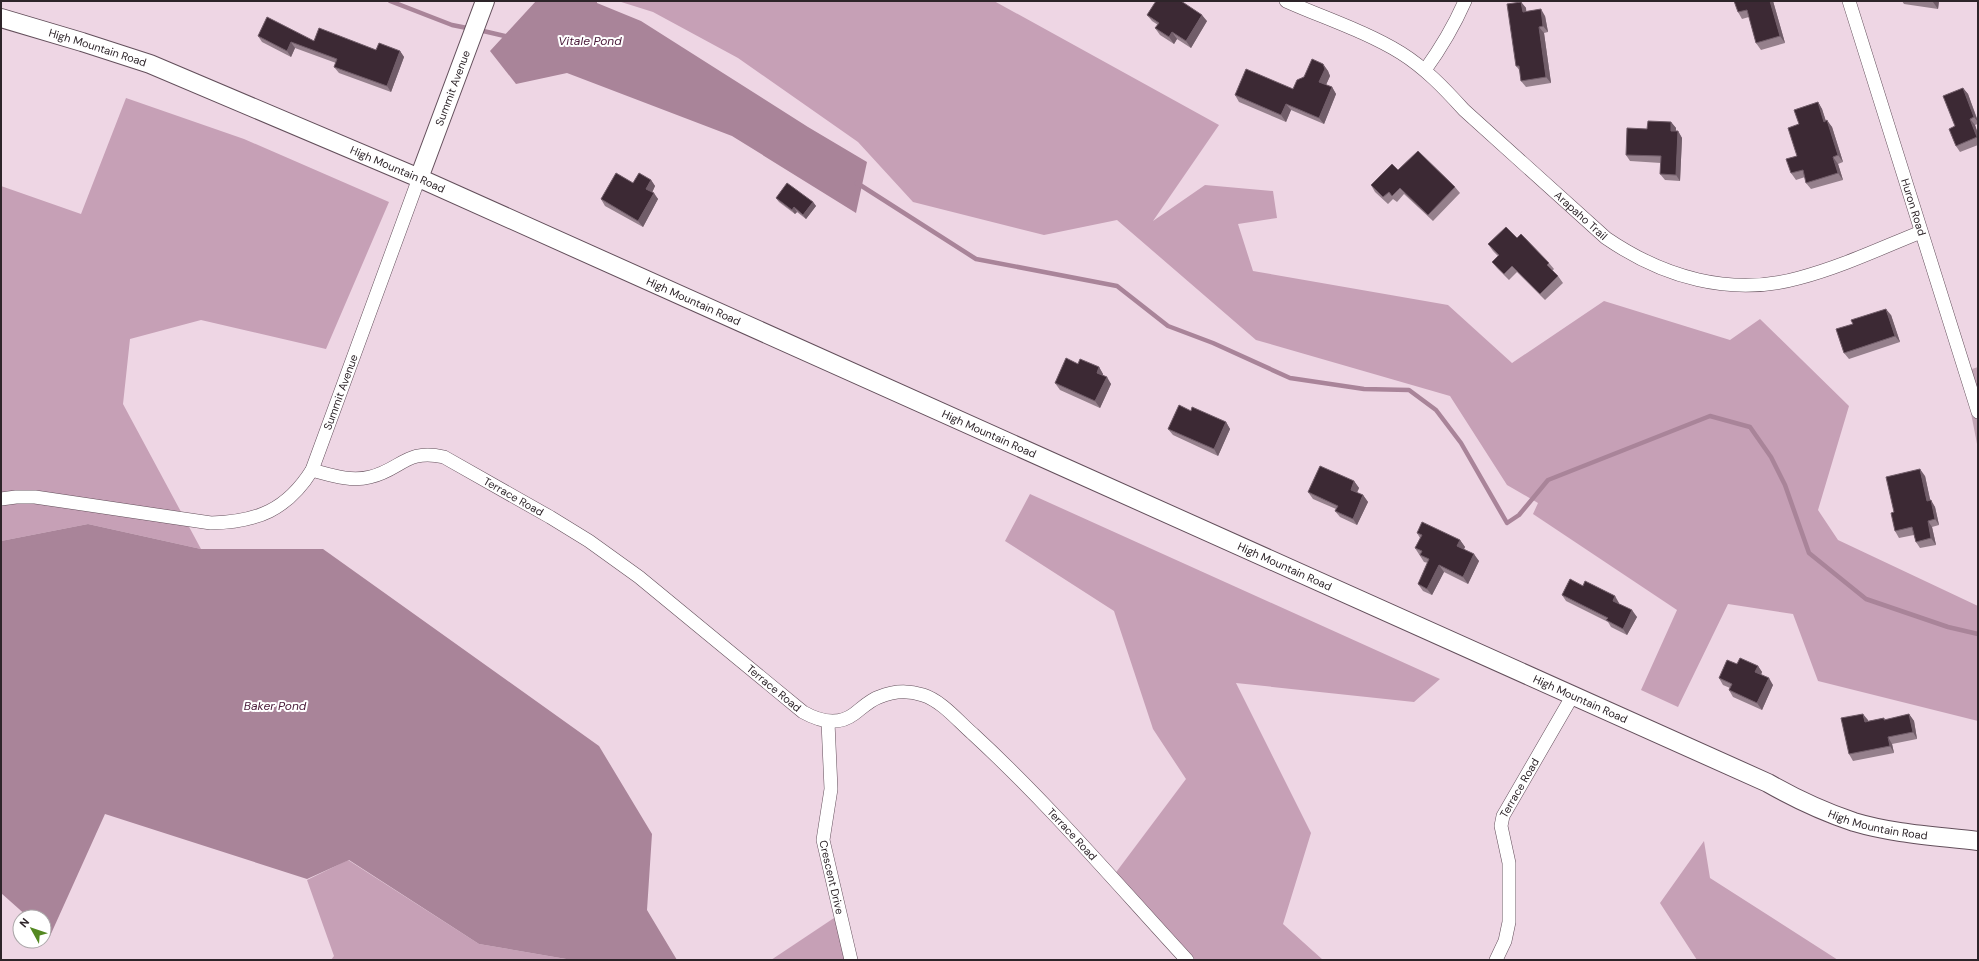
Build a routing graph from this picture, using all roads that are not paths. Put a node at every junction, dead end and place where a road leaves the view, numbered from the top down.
1 (485, 1) edge
2 (1286, 1) edge
3 (1465, 1) edge
4 (1849, 1) edge
5 (1, 18) edge
6 (1425, 70) junction
7 (419, 178) junction
8 (1921, 232) junction
9 (1978, 412) edge
10 (312, 470) junction
11 (1, 499) edge
12 (1573, 695) junction
13 (828, 722) junction
14 (1978, 841) edge
15 (851, 960) edge
16 (1187, 960) edge
17 (1496, 960) edge

1 - 7 main road, Summit Avenue
2 - 6 street, Arapaho Trail
3 - 6 street
4 - 8 street, Huron Road
5 - 7 main road, High Mountain Road
6 - 8 street, Arapaho Trail
7 - 10 street, Summit Avenue
7 - 12 main road, High Mountain Road
8 - 9 street, Huron Road
10 - 11 street, Summit Avenue
10 - 13 street, Terrace Road
12 - 14 main road, High Mountain Road
12 - 17 street, Terrace Road
13 - 15 street, Crescent Drive
13 - 16 street, Terrace Road

